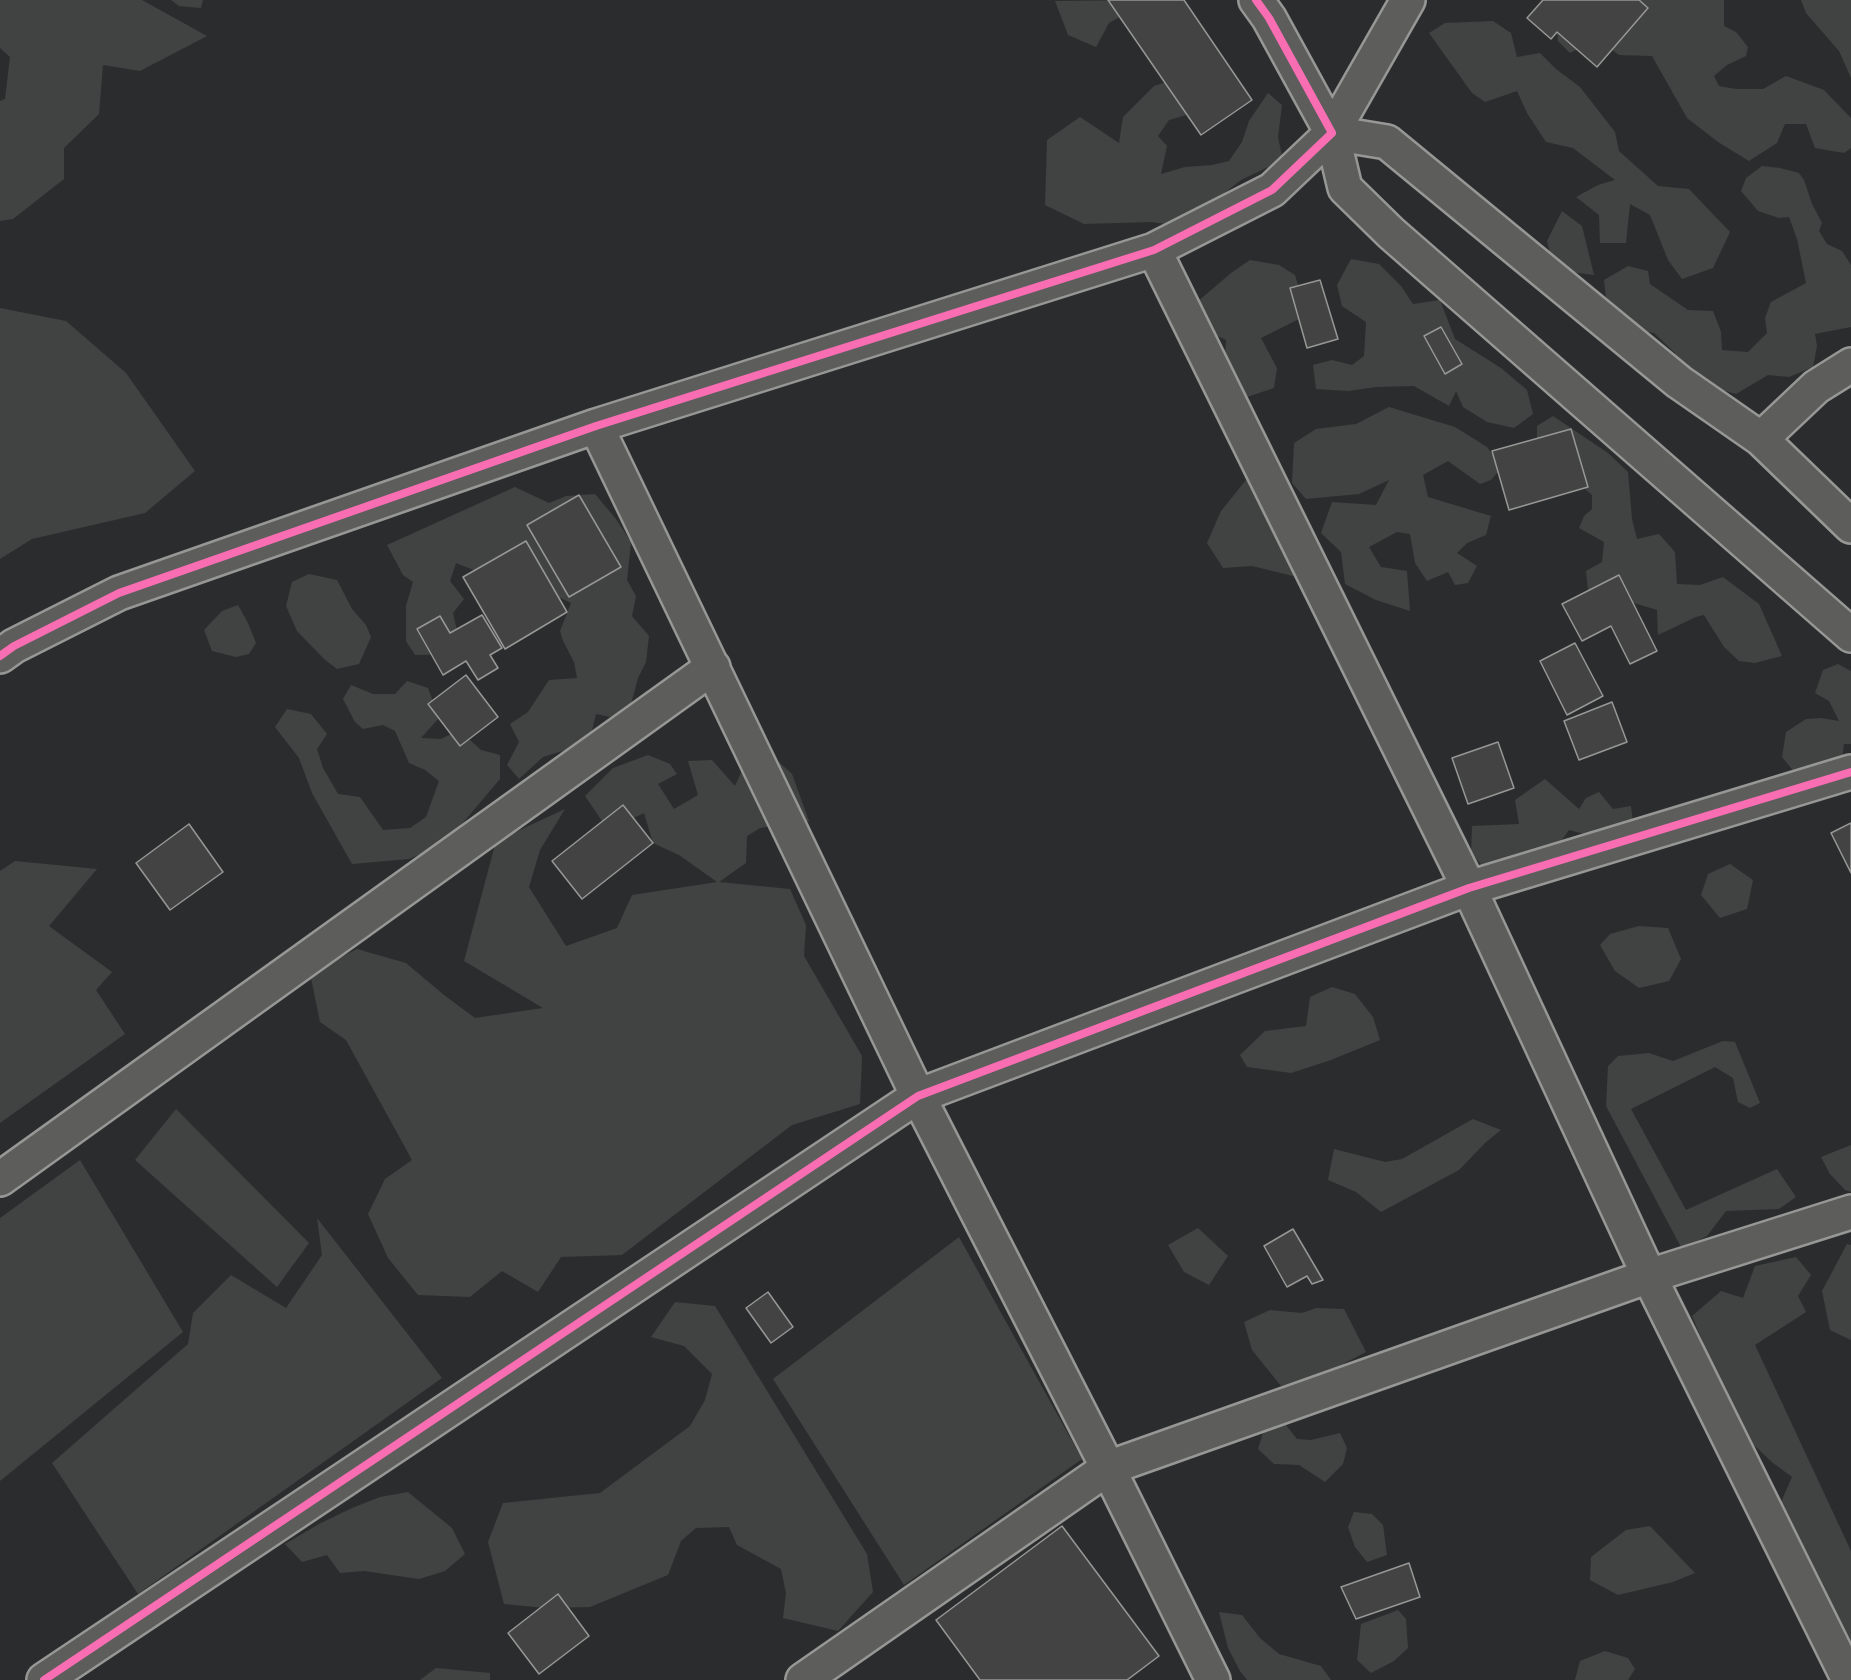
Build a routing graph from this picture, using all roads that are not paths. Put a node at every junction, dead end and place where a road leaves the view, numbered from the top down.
1 (1256, 0) edge
2 (1408, 0) edge
3 (1332, 133) junction
4 (1154, 250) junction
5 (1851, 365) edge
6 (596, 426) junction
7 (1761, 439) junction
8 (1851, 526) edge
9 (1851, 635) edge
10 (0, 656) edge
11 (713, 667) junction
12 (1851, 771) edge
13 (1469, 888) junction
14 (918, 1096) junction
15 (0, 1179) edge
16 (1851, 1212) edge
17 (1649, 1276) junction
18 (1108, 1468) junction
19 (1844, 1677) edge
20 (44, 1680) edge
21 (803, 1680) edge
22 (1213, 1680) edge

1 - 3 street
2 - 3 street
3 - 4 street
3 - 7 street
3 - 9 street
4 - 6 street
4 - 13 street
5 - 7 street
6 - 10 street
6 - 11 street
7 - 8 street
11 - 14 street
11 - 15 street
12 - 13 street
13 - 14 street
13 - 17 street
14 - 18 street
14 - 20 street
16 - 17 street
17 - 18 street
17 - 19 street
18 - 21 street
18 - 22 street

